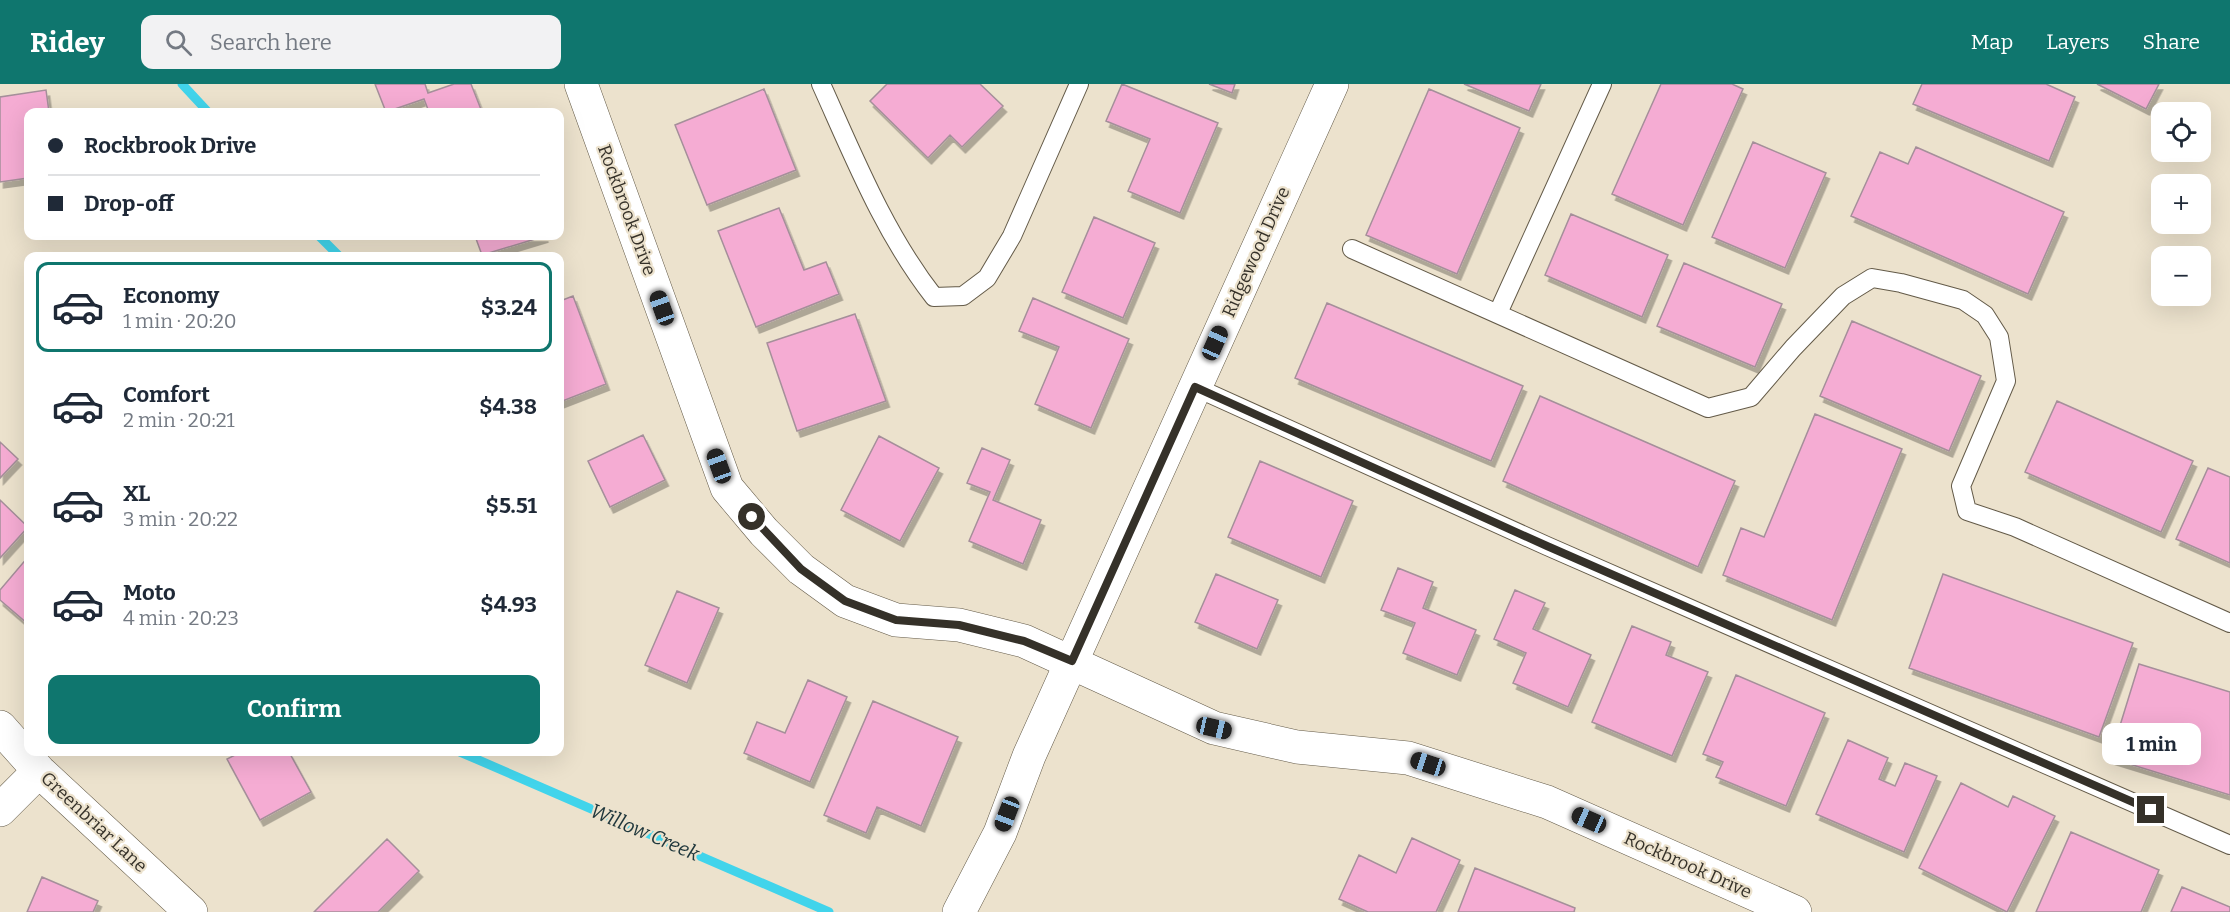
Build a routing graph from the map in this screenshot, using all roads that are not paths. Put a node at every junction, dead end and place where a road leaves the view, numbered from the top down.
1 (581, 84) edge
2 (821, 84) edge
3 (1079, 84) edge
4 (1332, 84) edge
5 (1602, 84) edge
6 (1352, 249) dead end
7 (1498, 313) junction
8 (1195, 387) junction
9 (2230, 623) edge
10 (1072, 661) junction
11 (0, 728) edge
12 (24, 754) edge
13 (25, 756) edge
14 (39, 771) junction
15 (0, 810) edge
16 (2230, 844) edge
17 (191, 912) edge
18 (959, 912) edge
19 (1795, 912) edge

1 - 10 street, Rockbrook Drive
2 - 3 lane
4 - 8 street, Ridgewood Drive
5 - 7 lane
6 - 7 lane
7 - 9 lane
8 - 10 street, Ridgewood Drive
8 - 16 lane
10 - 18 street, Ridgewood Drive
10 - 19 street, Rockbrook Drive
11 - 12 street, Greenbriar Lane
13 - 14 street, Greenbriar Lane
14 - 15 street
14 - 17 street, Greenbriar Lane

